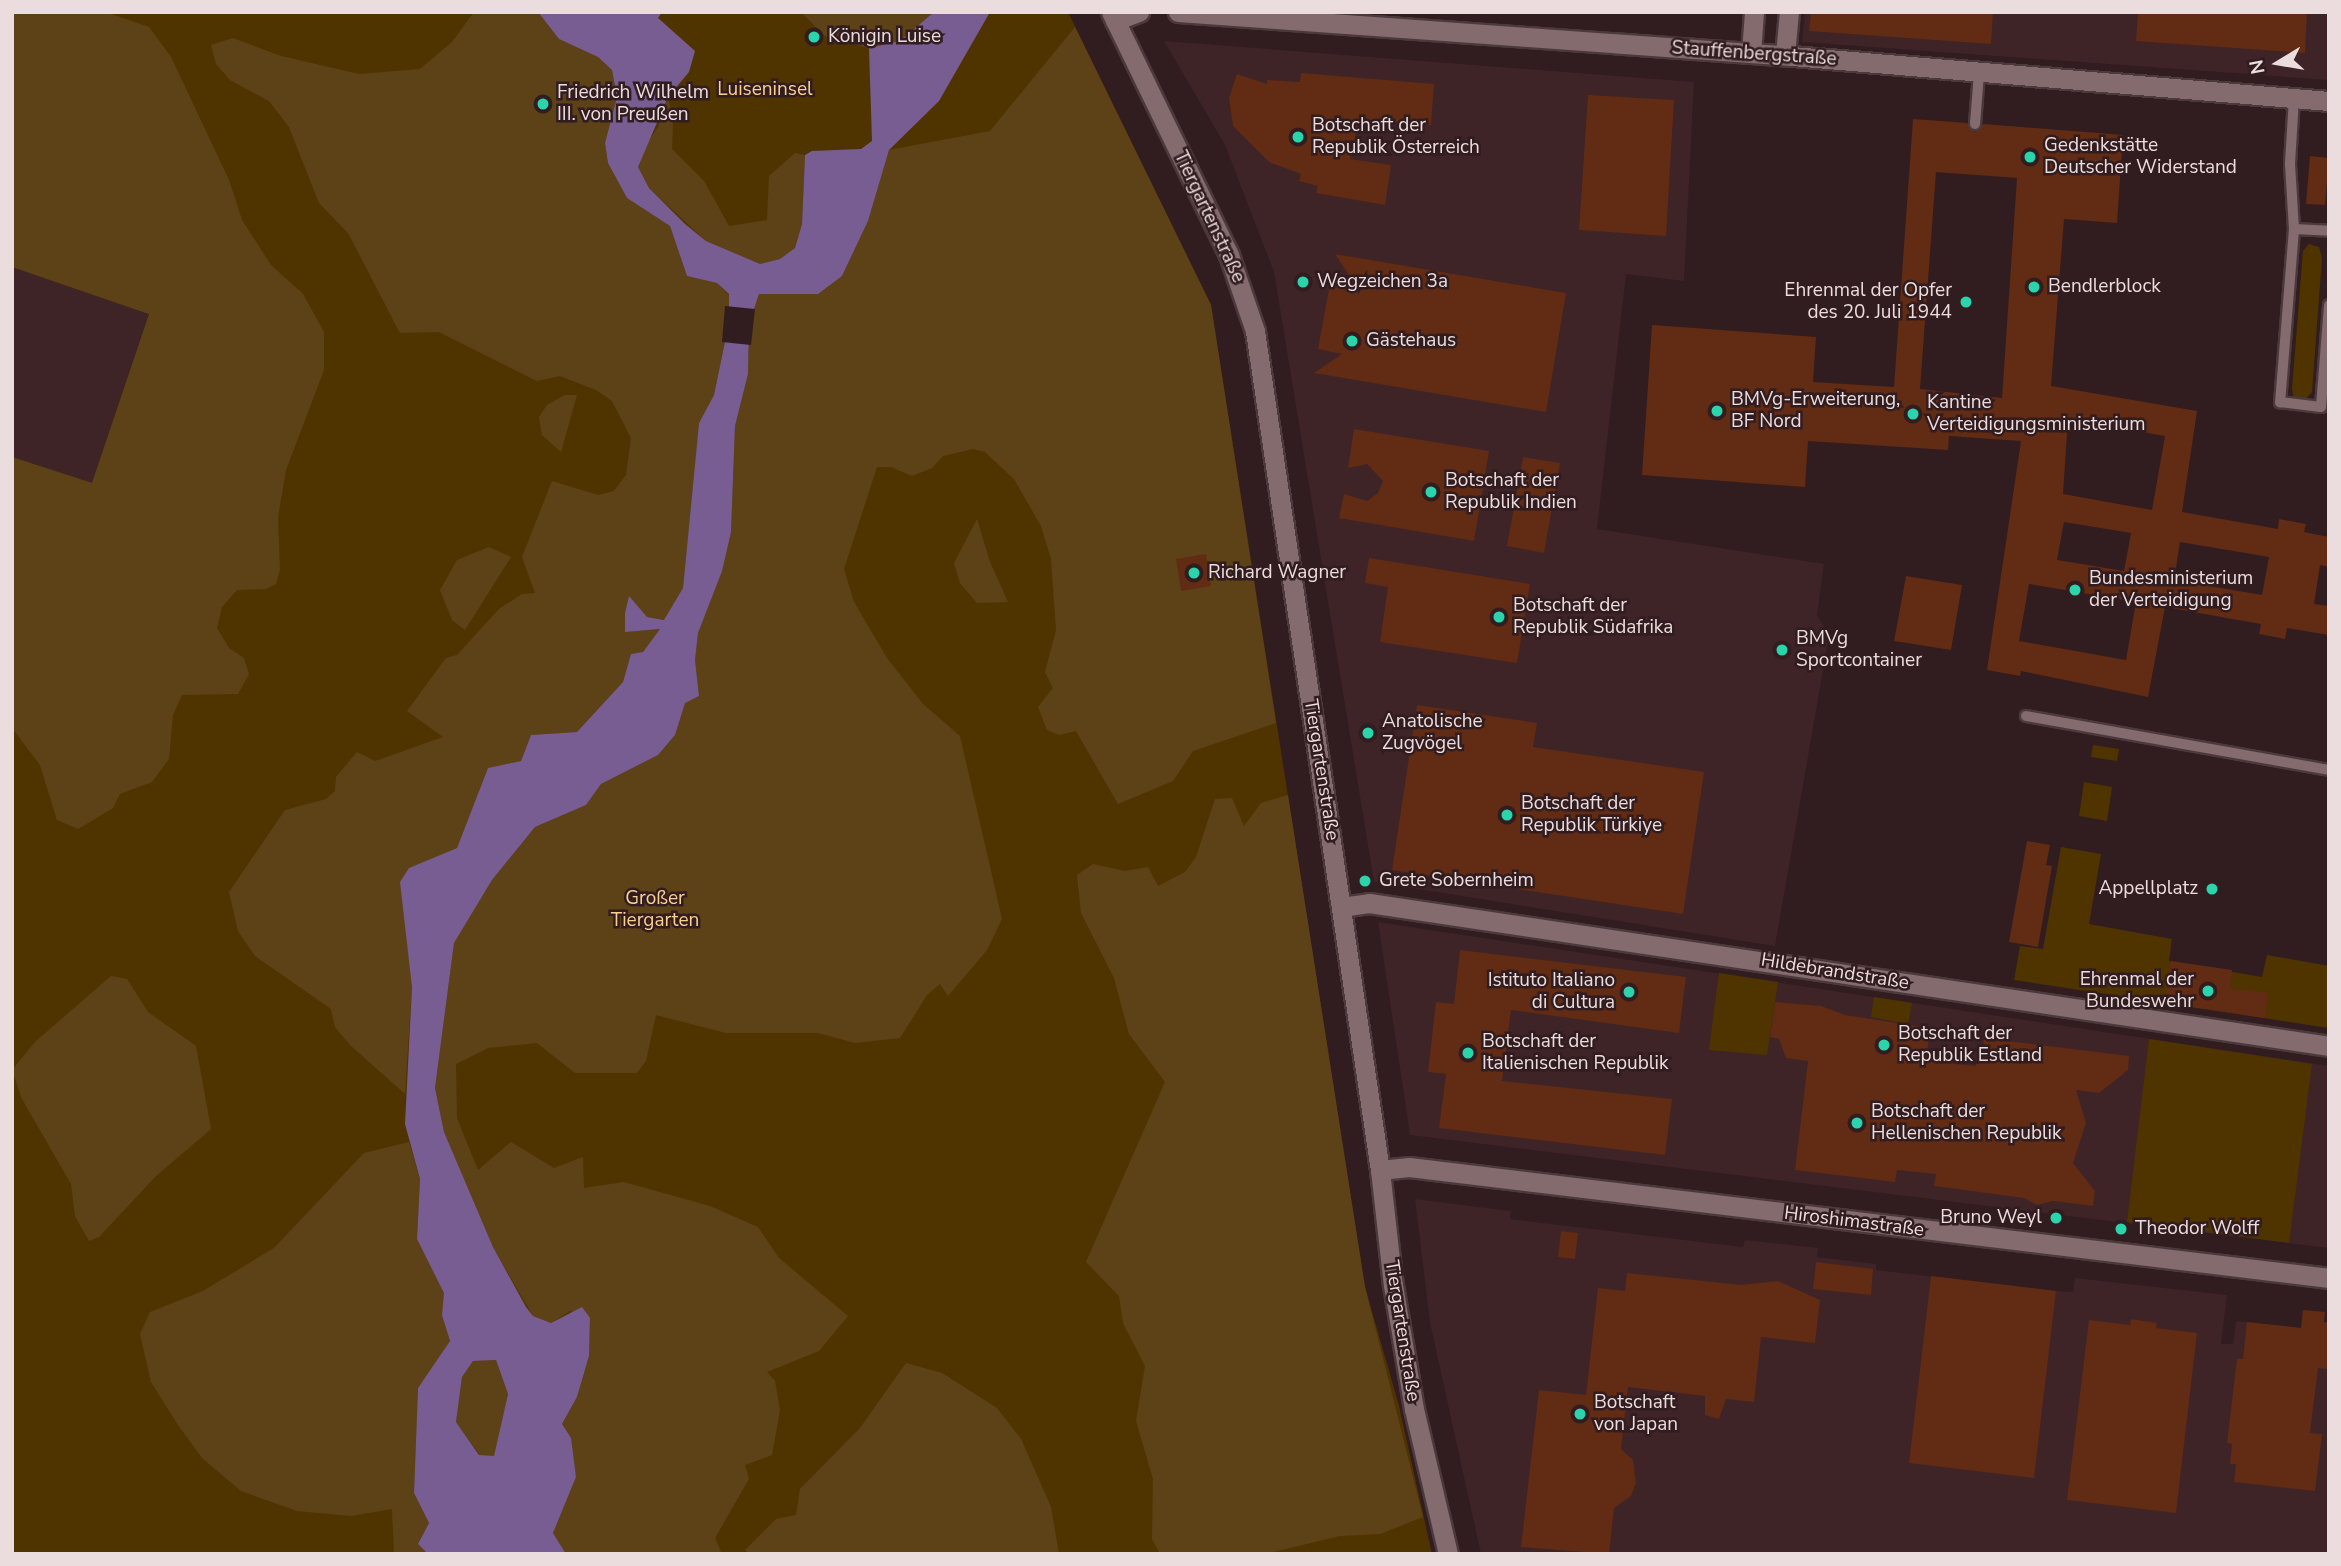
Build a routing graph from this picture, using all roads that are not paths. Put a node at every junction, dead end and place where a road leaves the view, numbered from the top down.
1 (1139, 12) edge
2 (1178, 12) edge
3 (1754, 12) edge
4 (1789, 12) edge
5 (1247, 15) edge
6 (1113, 17) edge
7 (1751, 53) junction
8 (1786, 55) junction
9 (1979, 73) junction
10 (2294, 98) junction
11 (2329, 101) edge
12 (1975, 124) dead end
13 (2294, 229) junction
14 (2329, 231) edge
15 (2329, 305) edge
16 (2026, 716) dead end
17 (2329, 769) edge
18 (1342, 907) junction
19 (2329, 1046) edge
20 (1380, 1170) junction
21 (2329, 1278) edge
22 (1447, 1554) edge

1 - 6 street
2 - 5 street, Stauffenbergstraße
3 - 7 street
4 - 8 street
5 - 7 street, Stauffenbergstraße
6 - 18 street, Tiergartenstraße
7 - 8 street, Stauffenbergstraße
8 - 9 street, Stauffenbergstraße
9 - 10 street, Stauffenbergstraße
9 - 12 lane
10 - 11 street, Stauffenbergstraße
10 - 13 lane
13 - 14 lane
13 - 15 lane
16 - 17 lane
18 - 19 street, Hildebrandstraße
18 - 20 street, Tiergartenstraße
20 - 21 street, Hiroshimastraße
20 - 22 street, Tiergartenstraße

